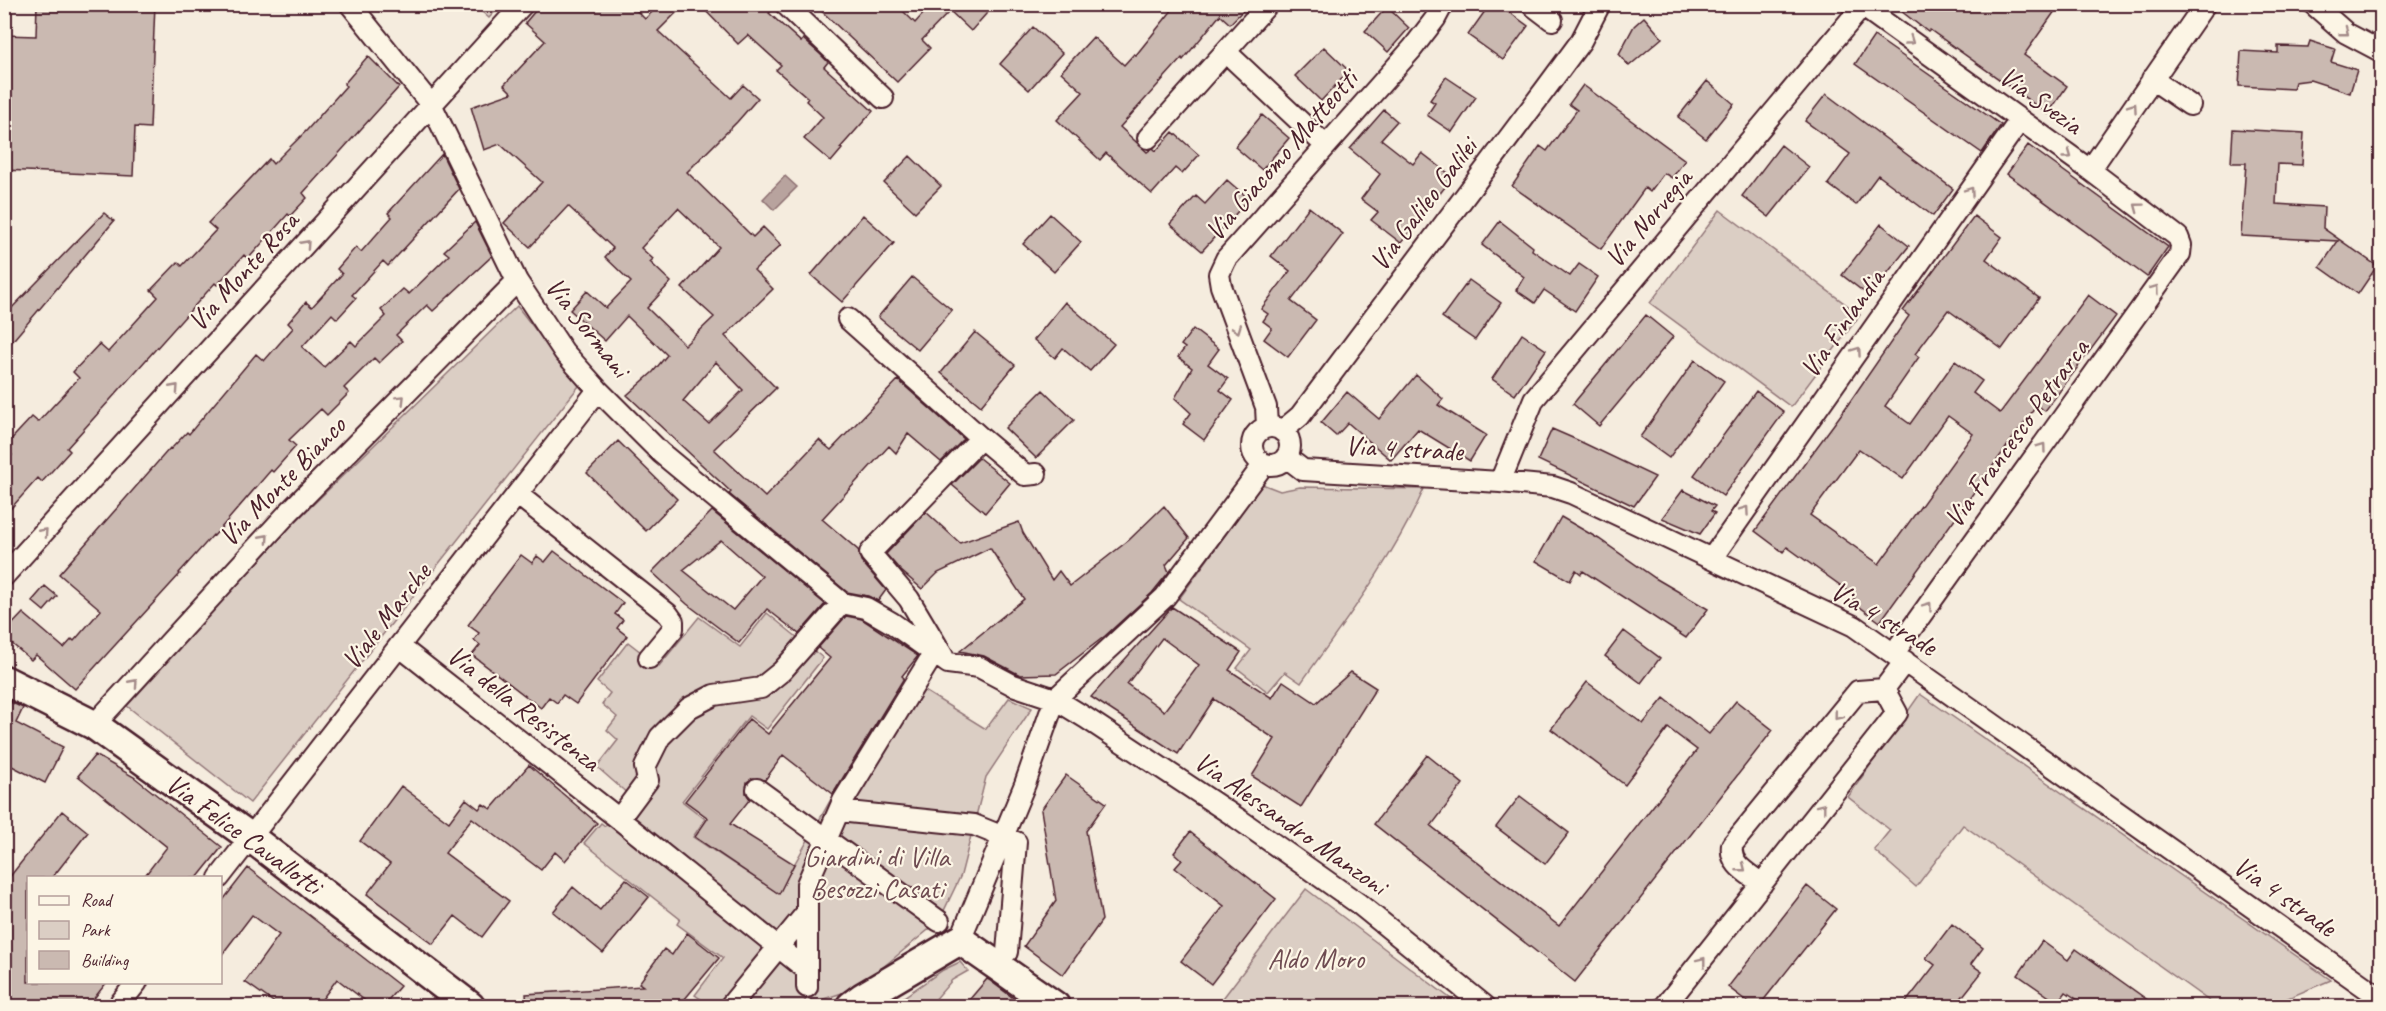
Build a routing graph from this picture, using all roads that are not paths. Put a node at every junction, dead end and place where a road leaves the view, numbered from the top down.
1 (350, 4) edge
2 (522, 4) edge
3 (785, 4) edge
4 (1268, 4) edge
5 (1443, 4) edge
6 (1531, 4) edge
7 (1600, 4) edge
8 (2205, 4) edge
9 (2313, 4) edge
10 (1863, 5) edge
11 (1552, 20) dead end
12 (1226, 52) junction
13 (2382, 52) edge
14 (2152, 79) junction
15 (883, 98) dead end
16 (2190, 105) dead end
17 (432, 106) junction
18 (2020, 120) junction
19 (1148, 138) dead end
20 (1326, 146) junction
21 (2090, 170) junction
22 (2181, 245) joint
23 (517, 280) junction
24 (848, 319) dead end
25 (598, 390) junction
26 (1275, 429) junction
27 (981, 438) junction
28 (1286, 457) junction
29 (1264, 464) junction
30 (1036, 474) dead end
31 (1500, 482) junction
32 (517, 494) junction
33 (1712, 558) junction
34 (4, 576) edge
35 (842, 603) junction
36 (399, 646) junction
37 (1900, 657) junction
38 (649, 658) dead end
39 (941, 658) junction
40 (4, 680) edge
41 (1884, 689) junction
42 (1055, 699) junction
43 (94, 726) junction
44 (757, 789) dead end
45 (839, 811) junction
46 (616, 817) junction
47 (1004, 835) junction
48 (250, 837) junction
49 (827, 839) junction
50 (221, 876) edge
51 (1762, 884) junction
52 (807, 912) junction
53 (939, 921) dead end
54 (960, 940) junction
55 (778, 947) junction
56 (1007, 952) dead end
57 (135, 984) edge
58 (2382, 999) edge
59 (118, 1006) edge
60 (470, 1006) edge
61 (730, 1006) edge
62 (851, 1006) edge
63 (1055, 1006) edge
64 (1485, 1006) edge
65 (1665, 1006) edge

1 - 17 street, Via Sormani
2 - 17 street, Via Monte Rosa
3 - 15 street
4 - 12 street
5 - 20 street, Via Giacomo Matteotti
6 - 11 street
7 - 26 street, Via Galileo Galilei
8 - 14 street
9 -> 13 street
10 -> 18 street, Via Svezia
10 - 31 street, Via Norvegia
12 - 19 street
12 - 20 street
14 - 16 street
21 -> 14 street
17 - 23 street, Via Sormani
34 -> 17 street, Via Monte Rosa
18 -> 21 street, Via Svezia
33 -> 18 street, Via Finlandia
20 -> 26 street, Via Giacomo Matteotti
22 -> 21 street, Via Svezia
37 -> 22 street, Via Francesco Petrarca
23 - 25 street, Via Sormani
43 -> 23 street, Via Monte Bianco
24 - 27 street
25 - 32 street, Viale Marche
25 - 35 street, Via Sormani
26 - 28 street
26 - 29 street
27 - 30 street
27 - 39 street
28 - 29 street
28 - 31 street, Via 4 strade
29 - 42 street
31 - 33 street, Via 4 strade
32 - 36 street, Viale Marche
32 - 38 street
33 - 37 street, Via 4 strade
35 - 39 street, Via Sormani
35 - 46 street
36 - 46 street, Via della Resistenza
36 - 48 street, Viale Marche
37 - 41 street, Via Francesco Petrarca
37 - 58 street, Via 4 strade
39 - 42 street, Via Alessandro Manzoni
39 - 45 street
40 - 43 street, Via Felice Cavallotti
51 -> 41 street
41 -> 51 street
42 - 47 street
42 - 64 street, Via Alessandro Manzoni
43 - 48 street, Via Felice Cavallotti
44 - 49 street
45 - 47 street
45 - 49 street
46 - 55 street, Via della Resistenza
47 - 54 street
47 - 56 street
48 - 50 street, Viale Marche
48 - 60 street, Via Felice Cavallotti
49 - 52 street
49 - 53 street
65 -> 51 street
52 - 55 street
52 - 55 street, Via della Resistenza
54 - 62 street
54 - 63 street
55 - 61 street
57 - 59 street

